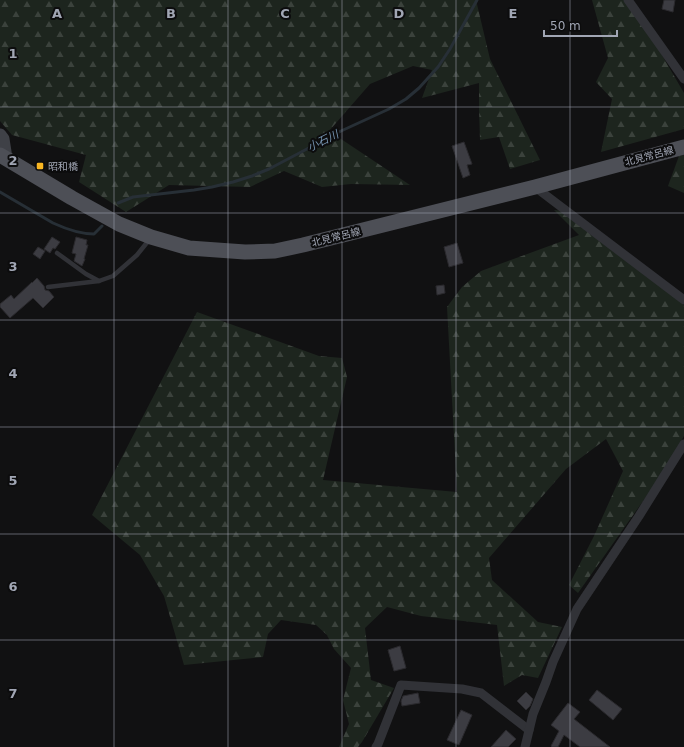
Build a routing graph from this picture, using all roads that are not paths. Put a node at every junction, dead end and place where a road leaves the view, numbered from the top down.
1 (628, 0) edge
2 (684, 79) edge
3 (0, 135) edge
4 (684, 147) edge
5 (3, 156) edge
6 (535, 187) junction
7 (151, 237) junction
8 (57, 253) dead end
9 (99, 281) junction
10 (48, 287) dead end
11 (684, 300) edge
12 (684, 444) edge
13 (529, 730) junction
14 (376, 747) edge
15 (525, 747) edge

1 - 2 street
3 - 5 street
4 - 6 main road, 北見常呂線
5 - 7 main road, 北見常呂線
6 - 7 main road, 北見常呂線
6 - 11 street
7 - 9 lane
8 - 9 lane
9 - 10 lane
12 - 13 street
13 - 14 street
13 - 15 street

